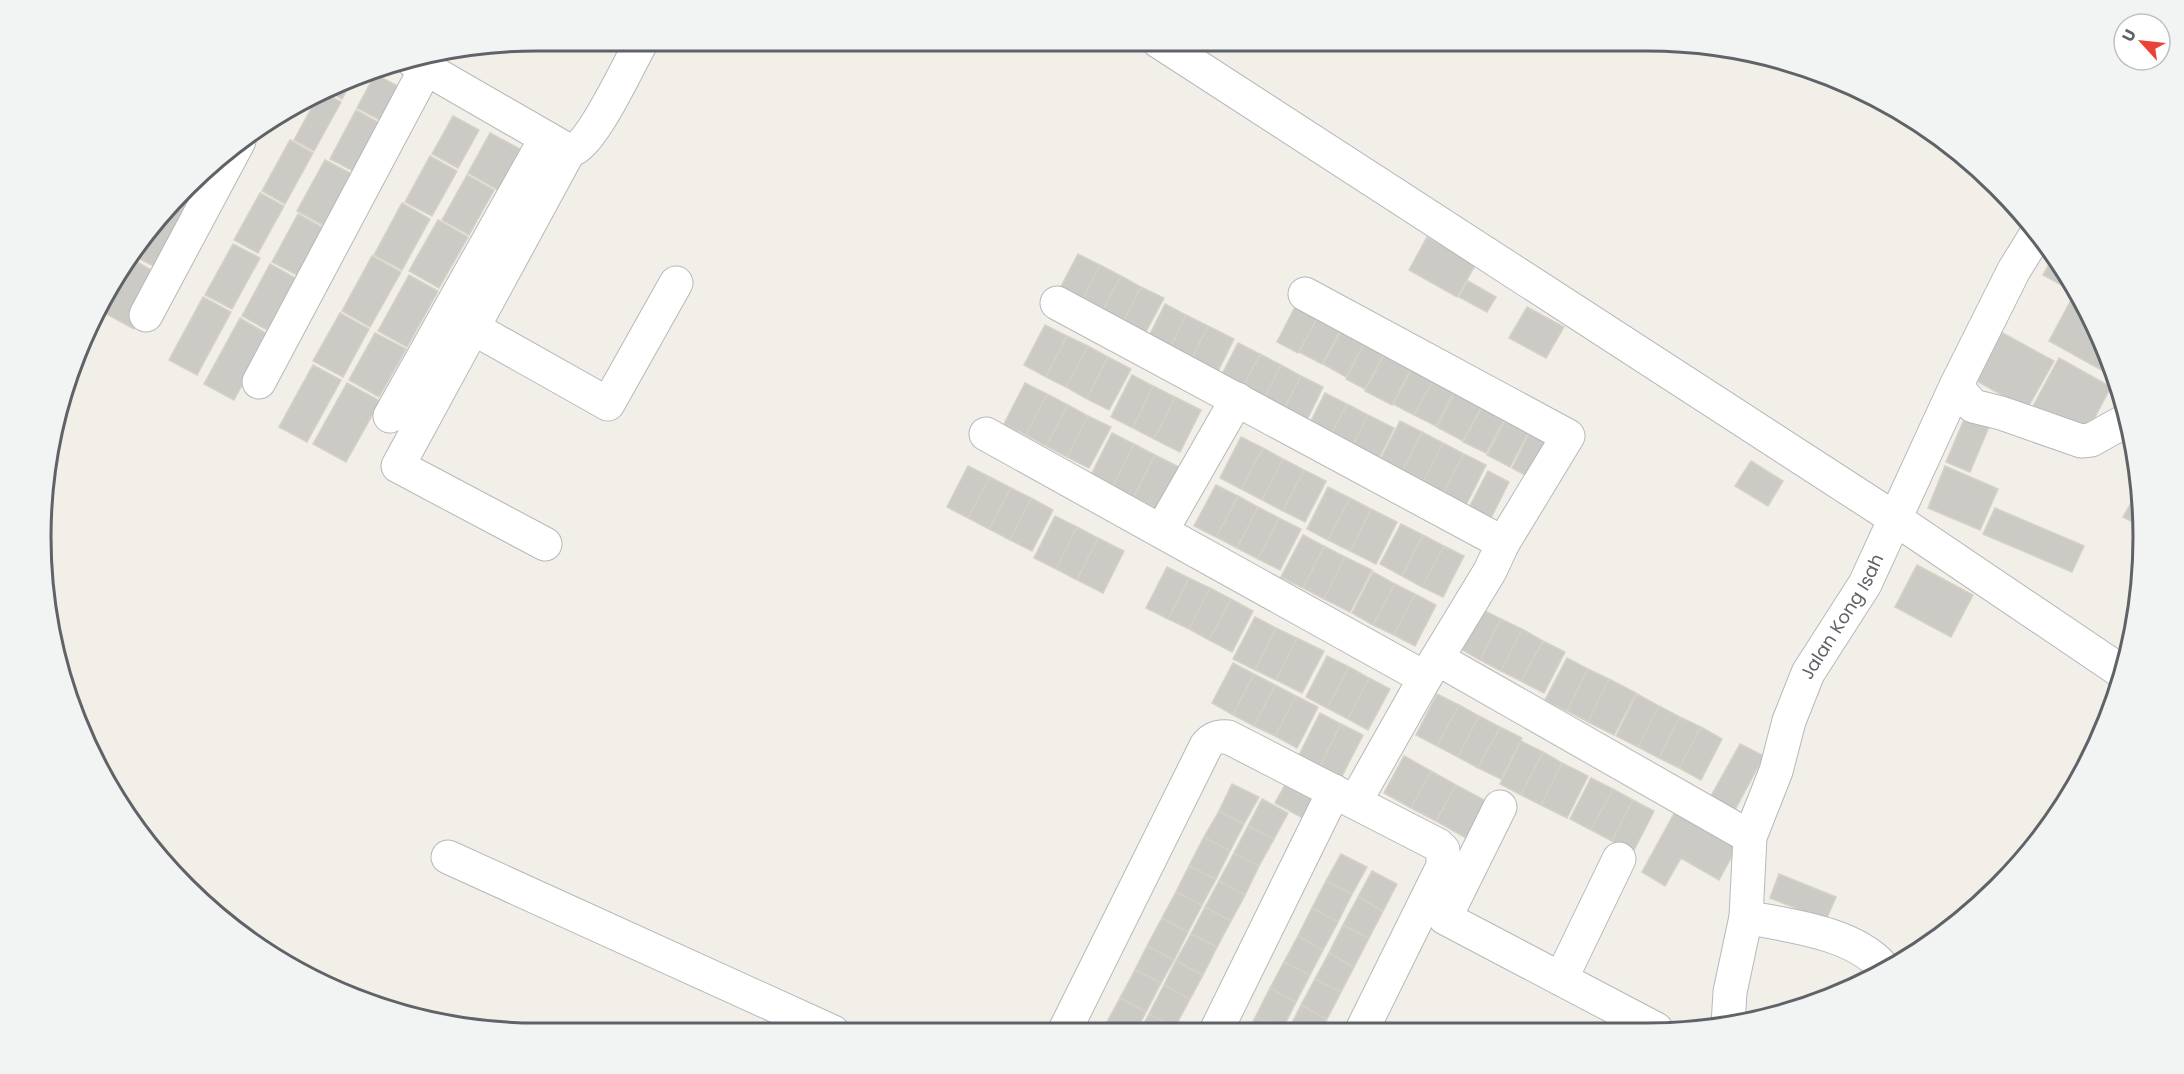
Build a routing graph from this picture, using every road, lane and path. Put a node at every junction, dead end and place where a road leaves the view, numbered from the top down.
1 (636, 51) edge
2 (1175, 51) edge
3 (420, 65) edge
4 (557, 144) junction
5 (227, 163) edge
6 (2032, 240) edge
7 (676, 283) dead end
8 (1305, 294) dead end
9 (1057, 303) dead end
10 (146, 315) dead end
11 (473, 328) junction
12 (260, 382) dead end
13 (1956, 386) junction
14 (1237, 399) junction
15 (390, 416) dead end
16 (2120, 426) edge
17 (986, 434) dead end
18 (1894, 519) junction
19 (1162, 530) junction
20 (1503, 543) junction
21 (545, 544) dead end
22 (2115, 667) edge
23 (1432, 669) junction
24 (1345, 796) junction
25 (1500, 807) dead end
26 (1750, 837) junction
27 (448, 857) dead end
28 (1619, 859) dead end
29 (1746, 917) junction
30 (1879, 964) edge
31 (1561, 979) junction
32 (1729, 1016) edge
33 (813, 1023) edge
34 (1069, 1023) edge
35 (1219, 1023) edge
36 (1365, 1023) edge
37 (1645, 1023) edge

1 - 4 street
2 - 18 street
3 - 4 street
3 - 12 street
4 - 11 street
4 - 15 street
5 - 10 street
6 - 13 street, Jalan Kong Isah
7 - 11 street
8 - 20 street
9 - 14 street
11 - 21 street
13 - 16 street
13 - 18 street, Jalan Kong Isah
14 - 19 street
14 - 20 street
17 - 19 street
18 - 22 street
18 - 26 street, Jalan Kong Isah
19 - 23 street
20 - 23 street
23 - 24 street
23 - 26 street
24 - 34 street
24 - 35 street
24 - 36 street
25 - 31 street
26 - 29 street, Jalan Kong Isah
27 - 33 street
28 - 31 street
29 - 30 street
29 - 32 street, Jalan Kong Isah
31 - 37 street

